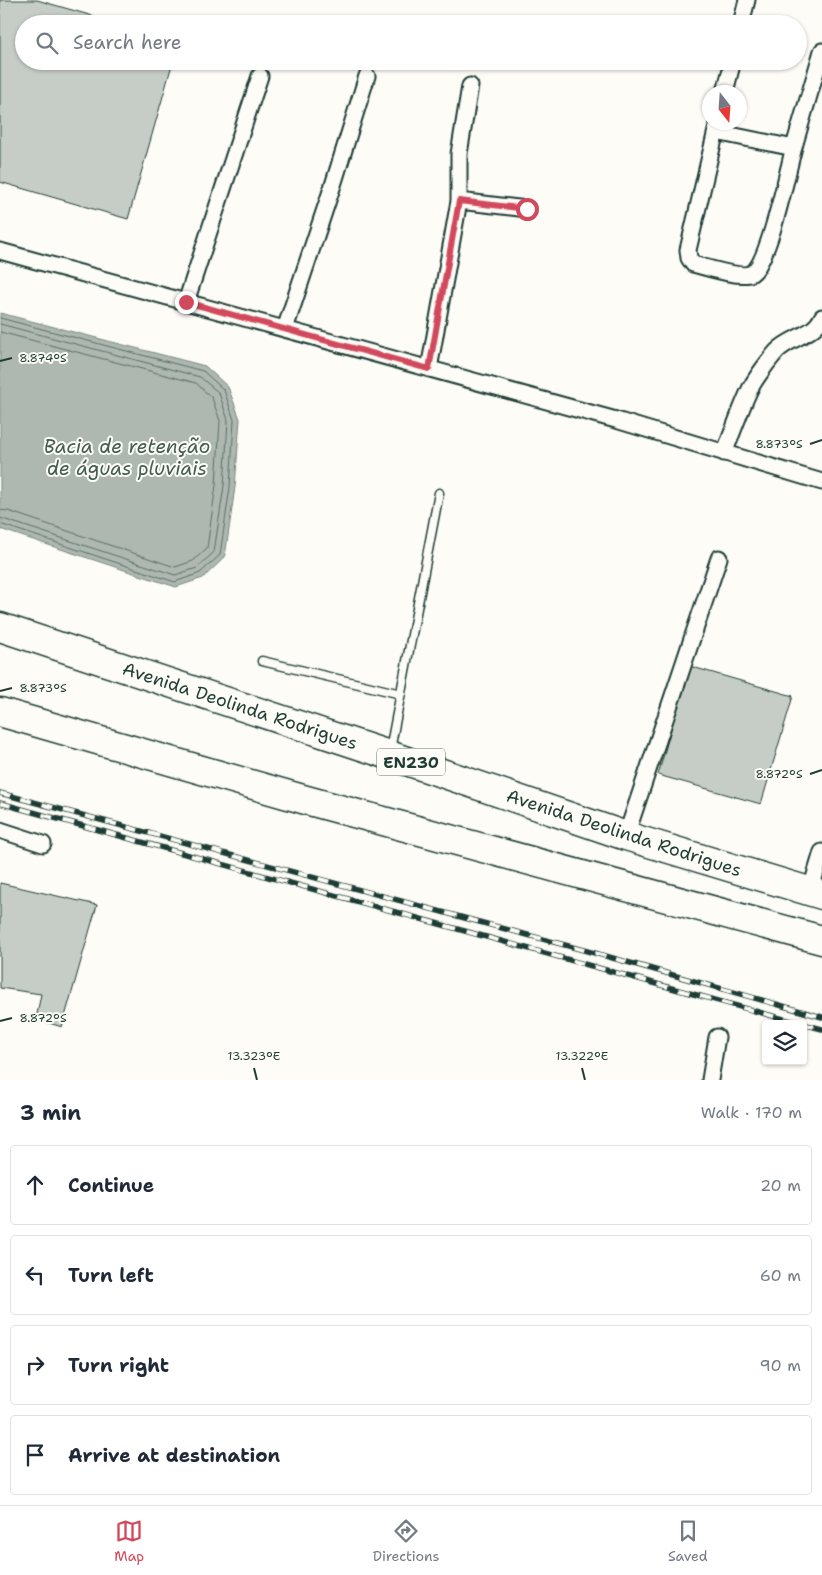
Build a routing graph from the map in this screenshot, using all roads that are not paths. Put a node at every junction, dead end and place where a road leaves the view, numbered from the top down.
1 (747, 0) edge
2 (743, 15) edge
3 (822, 51) edge
4 (730, 70) edge
5 (260, 76) dead end
6 (367, 76) dead end
7 (727, 85) edge
8 (470, 86) dead end
9 (716, 130) edge
10 (728, 130) edge
11 (794, 148) junction
12 (459, 201) junction
13 (527, 209) dead end
14 (0, 251) edge
15 (186, 302) junction
16 (822, 317) edge
17 (285, 329) junction
18 (429, 369) junction
19 (724, 454) junction
20 (822, 482) edge
21 (439, 493) dead end
22 (718, 558) dead end
23 (0, 627) edge
24 (262, 661) dead end
25 (401, 694) junction
26 (0, 712) edge
27 (389, 755) junction
28 (0, 830) edge
29 (626, 836) junction
30 (43, 844) dead end
31 (822, 852) edge
32 (816, 893) edge
33 (822, 940) edge
34 (716, 1037) dead end
35 (710, 1080) edge

1 - 2 street
3 - 11 street
4 - 7 street
5 - 15 street
6 - 17 street
8 - 12 street
9 - 11 street
10 - 11 street
12 - 13 street
12 - 18 street
14 - 15 street
15 - 17 street
16 - 19 street
17 - 18 street
18 - 19 street
19 - 20 street
21 - 25 lane
22 - 29 street
23 - 27 highway, Avenida Deolinda Rodrigues / EN230
24 - 25 lane
25 - 27 lane
26 - 33 highway
27 - 29 highway, Avenida Deolinda Rodrigues / EN230
28 - 30 street
29 - 32 highway, Avenida Deolinda Rodrigues / EN230
31 - 32 street
34 - 35 street

